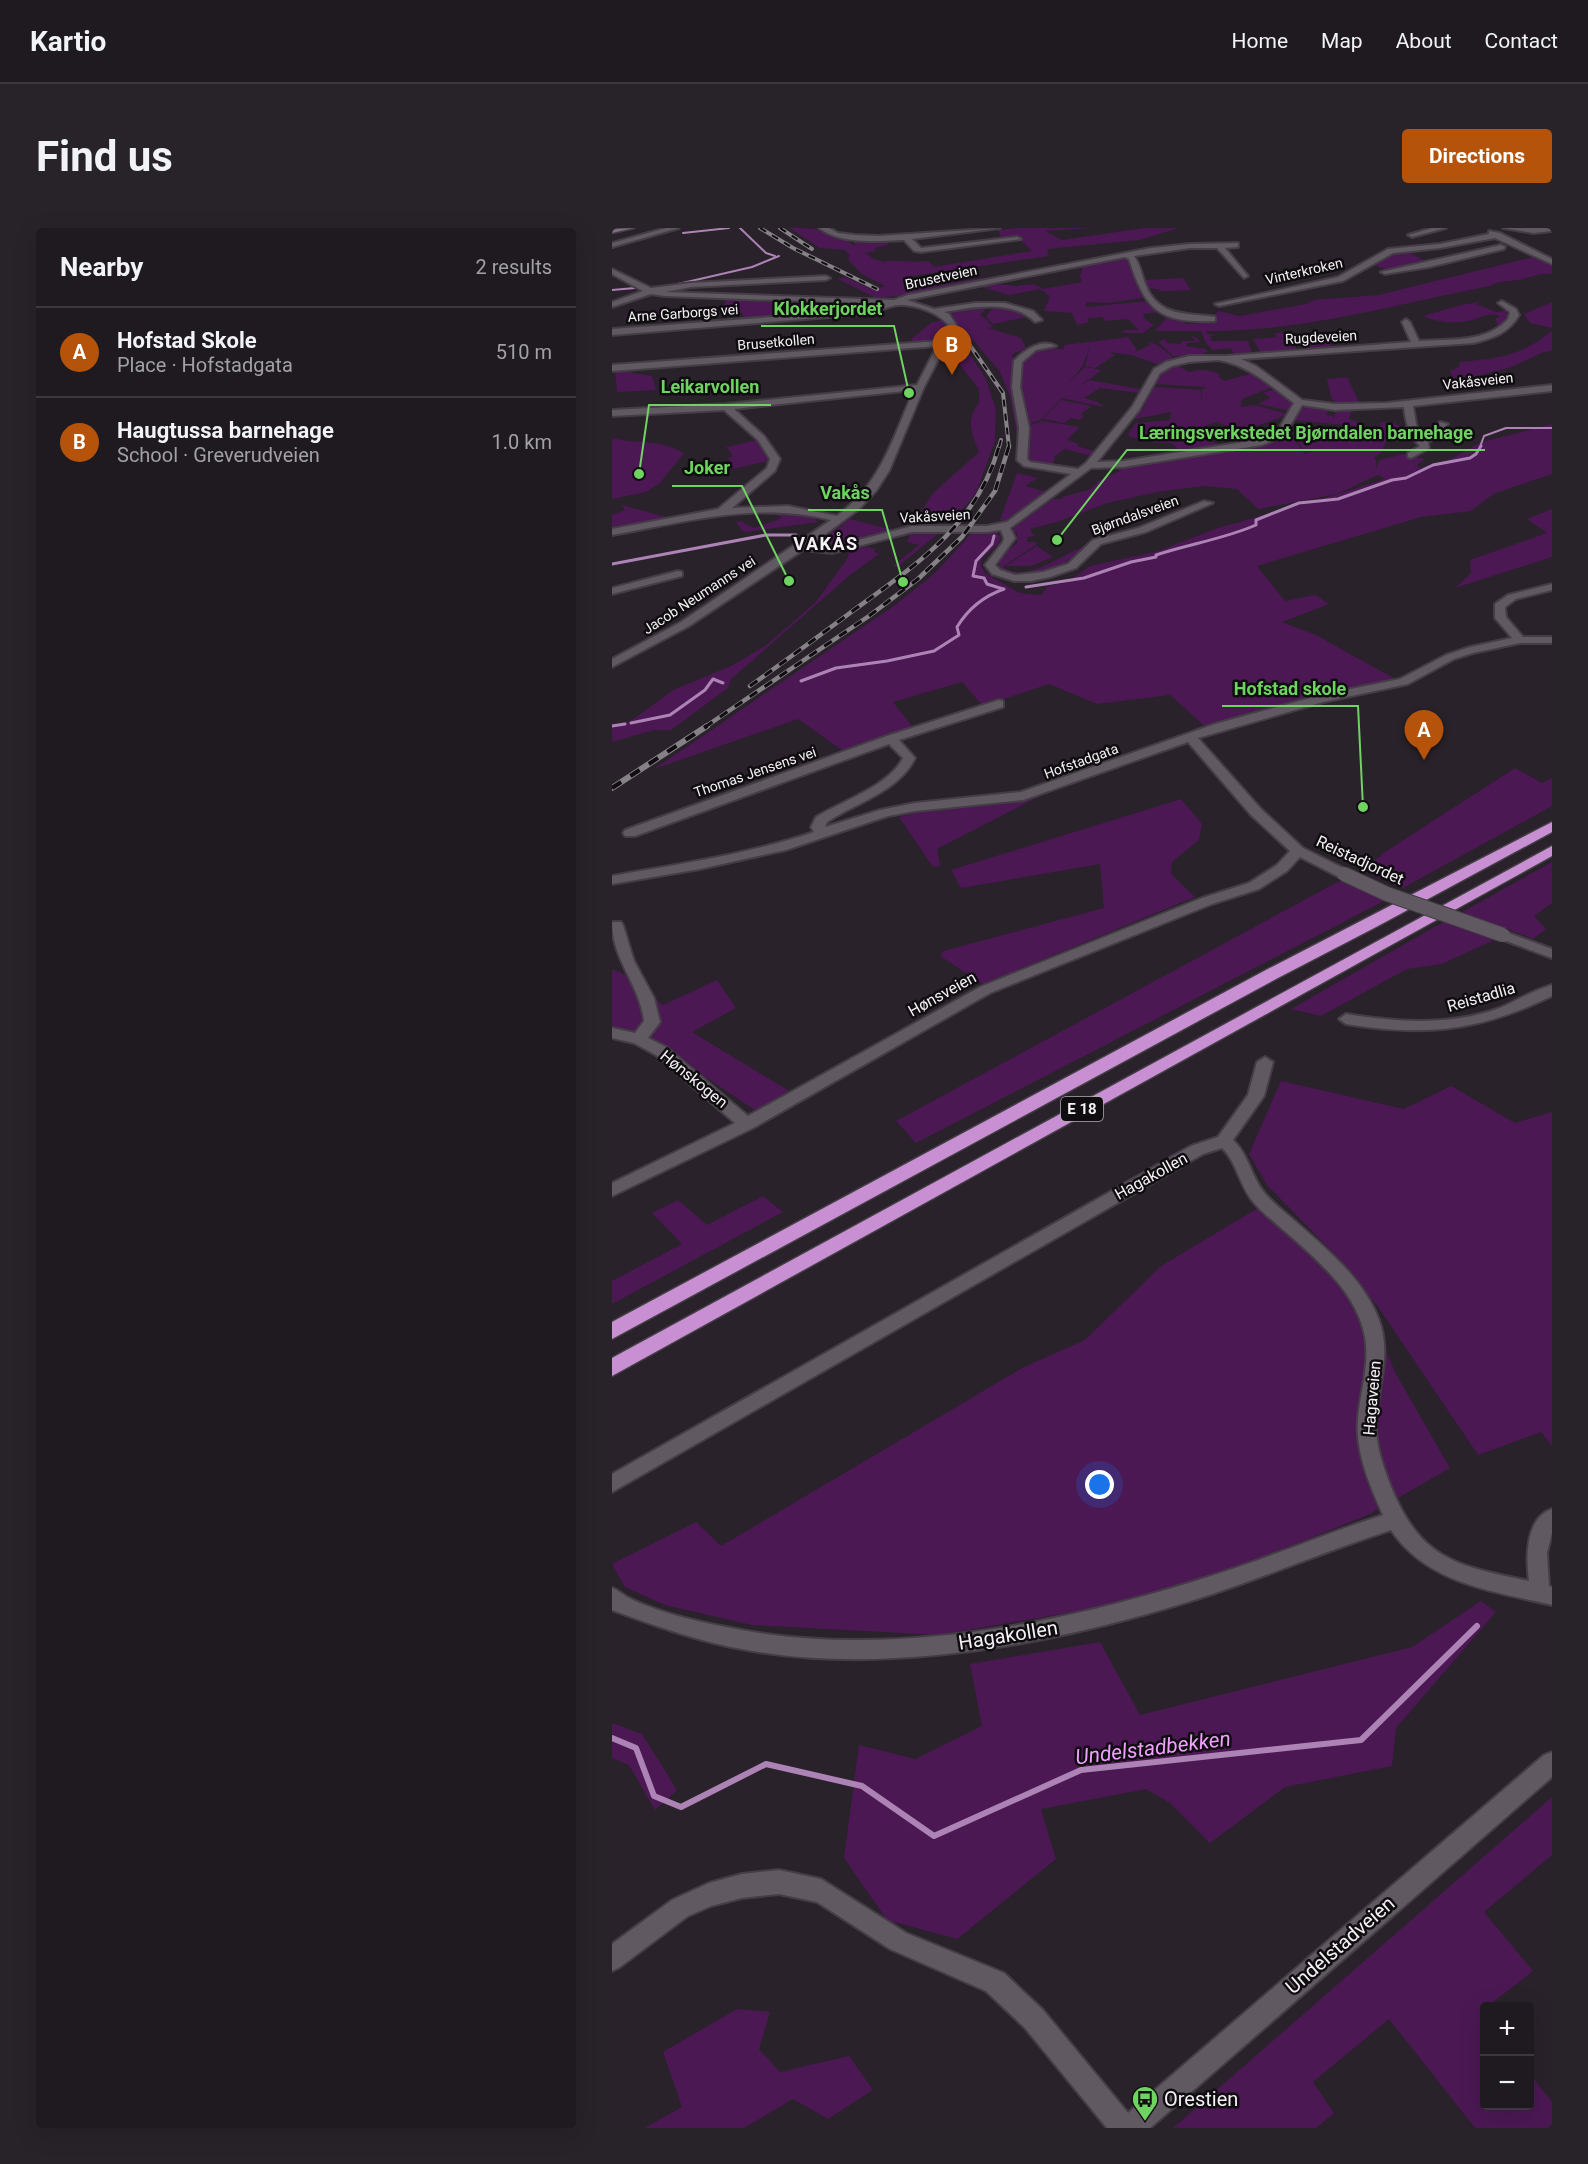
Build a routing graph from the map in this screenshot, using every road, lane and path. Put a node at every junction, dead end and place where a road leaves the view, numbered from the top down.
1 (630, 228) edge
2 (675, 228) edge
3 (823, 228) edge
4 (996, 228) edge
5 (1442, 228) edge
6 (1483, 228) edge
7 (1507, 228) edge
8 (1552, 229) edge
9 (612, 231) edge
10 (1412, 235) dead end
11 (1497, 235) junction
12 (905, 237) junction
13 (1017, 239) dead end
14 (612, 245) edge
15 (1235, 245) dead end
16 (1220, 246) junction
17 (1501, 247) dead end
18 (1552, 254) edge
19 (1127, 255) junction
20 (1541, 256) junction
21 (1552, 262) edge
22 (1422, 266) junction
23 (612, 271) edge
24 (1385, 272) dead end
25 (1438, 275) dead end
26 (1244, 276) dead end
27 (826, 278) dead end
28 (650, 291) junction
29 (897, 302) junction
30 (1502, 303) dead end
31 (1219, 304) dead end
32 (612, 305) edge
33 (937, 311) junction
34 (1212, 319) dead end
35 (1038, 320) dead end
36 (1406, 322) dead end
37 (612, 332) edge
38 (942, 343) junction
39 (1417, 345) junction
40 (1052, 346) dead end
41 (1226, 358) junction
42 (612, 368) edge
43 (920, 387) junction
44 (1552, 388) edge
45 (1299, 402) junction
46 (1408, 404) junction
47 (726, 407) junction
48 (612, 413) edge
49 (1443, 424) dead end
50 (1423, 442) junction
51 (1411, 455) dead end
52 (1089, 465) junction
53 (1079, 472) junction
54 (1208, 503) dead end
55 (721, 512) junction
56 (838, 519) junction
57 (1004, 527) junction
58 (612, 532) edge
59 (801, 547) junction
60 (678, 574) dead end
61 (1552, 587) edge
62 (612, 591) edge
63 (1520, 640) junction
64 (1552, 640) edge
65 (612, 664) edge
66 (999, 704) dead end
67 (1191, 738) junction
68 (891, 739) junction
69 (1552, 826) edge
70 (630, 833) dead end
71 (822, 835) junction
72 (1552, 850) edge
73 (1298, 851) junction
74 (612, 880) edge
75 (616, 925) dead end
76 (1551, 957) edge
77 (1552, 990) edge
78 (1346, 1019) dead end
79 (612, 1033) edge
80 (639, 1039) junction
81 (1266, 1062) dead end
82 (747, 1124) junction
83 (1224, 1141) junction
84 (612, 1190) edge
85 (612, 1330) edge
86 (612, 1368) edge
87 (612, 1484) edge
88 (1552, 1516) edge
89 (1395, 1520) junction
90 (1546, 1594) edge
91 (612, 1597) edge
92 (1552, 1763) edge
93 (612, 1959) edge
94 (1123, 2128) edge
95 (1129, 2128) edge

1 - 9 main road
2 - 14 street
3 - 12 street
4 - 12 street
5 - 10 street
6 - 11 street
7 - 8 street
11 - 20 street
11 - 31 street, Vinterkroken
12 - 13 street
15 - 16 street, Brusetveien
16 - 19 street, Brusetveien
16 - 26 street
17 - 22 street
18 - 20 street
19 - 29 street, Brusetveien
19 - 34 street
20 - 21 street
22 - 24 street
22 - 25 street
23 - 28 street, Brusetveien
27 - 28 street, Brusetveien
28 - 29 street, Brusetveien
28 - 32 street, Brusetveien
29 - 33 street
29 - 37 street, Arne Garborgs vei
30 - 39 street, Rugdeveien
33 - 35 street
33 - 38 street
36 - 39 street
38 - 42 street, Brusetkollen
38 - 43 street
39 - 41 street, Rugdeveien
40 - 53 street
41 - 45 street, Vakåsveien
41 - 52 street, Vakåsveien
43 - 47 street
43 - 56 street
44 - 46 street, Vakåsveien
45 - 46 street, Vakåsveien
45 - 52 street
46 - 50 street
47 - 48 street
47 - 55 street
49 - 50 street
50 - 51 street
52 - 53 street, Vakåsveien
53 - 57 street, Vakåsveien
54 - 57 street, Bjørndalsveien
55 - 56 street
55 - 58 street
56 - 59 street
57 - 59 street, Vakåsveien
59 - 65 street, Jacob Neumanns vei
60 - 62 street
61 - 63 street
63 - 64 street, Hofstadgata
63 - 67 street, Hofstadgata
66 - 68 street, Thomas Jensens vei
67 - 71 street, Hofstadgata
67 - 73 street, Reistadjordet
68 - 70 street, Thomas Jensens vei
68 - 71 street
69 - 85 highway, E 18
71 - 74 street, Hofstadgata
72 - 86 highway, E 18
73 - 76 street, Reistadjordet, bridge
73 - 82 street, Hønsveien
75 - 80 street
77 - 78 street, Reistadlia
79 - 80 street, Hønskogen
80 - 82 street, Hønskogen
81 - 83 street
82 - 84 street, Hønsveien
83 - 87 street, Hagakollen
83 - 89 street, Hagaveien
88 - 90 street, Hagaveien
89 - 90 street, Hagaveien
89 - 91 street, Hagakollen
92 - 95 street, Undelstadveien
93 - 94 street

